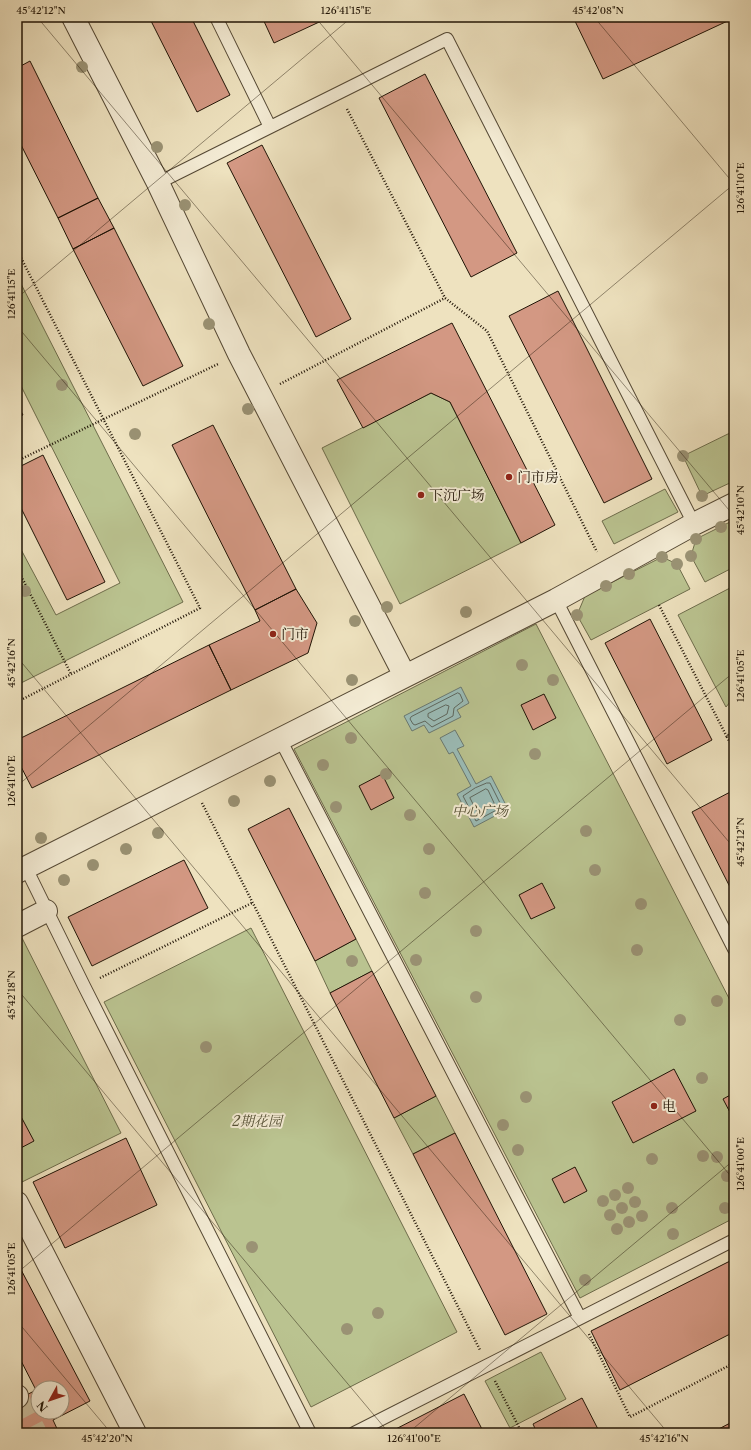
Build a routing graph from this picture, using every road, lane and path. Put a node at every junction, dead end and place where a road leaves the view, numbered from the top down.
1 (74, 17) edge
2 (216, 17) edge
3 (339, 93) junction
4 (270, 127) junction
5 (158, 183) junction
6 (17, 250) edge
7 (445, 298) junction
8 (239, 354) junction
9 (260, 394) junction
10 (103, 420) junction
11 (17, 461) edge
12 (734, 504) edge
13 (694, 524) junction
14 (17, 568) edge
15 (606, 572) junction
16 (556, 600) junction
17 (659, 604) dead end
18 (71, 674) junction
19 (405, 676) junction
20 (17, 700) edge
21 (734, 727) edge
22 (727, 736) junction
23 (280, 739) junction
24 (734, 750) edge
25 (192, 783) junction
26 (21, 870) edge
27 (252, 903) junction
28 (46, 911) junction
29 (17, 926) edge
30 (734, 949) edge
31 (84, 986) junction
32 (17, 1203) edge
33 (734, 1240) edge
34 (580, 1318) junction
35 (734, 1363) edge
36 (487, 1365) junction
37 (135, 1433) edge
38 (310, 1433) edge
39 (354, 1433) edge
40 (522, 1433) edge

1 - 5 street
2 - 4 lane
3 - 4 lane
3 - 7 path
3 - 13 lane
4 - 5 lane
5 - 8 street
6 - 10 path
7 - 9 path
7 - 15 path
8 - 9 street
8 - 10 path
9 - 19 street
10 - 11 path
10 - 18 path
12 - 13 street
13 - 15 street
14 - 18 path
15 - 16 street
16 - 19 street
16 - 30 lane
17 - 22 path
18 - 20 path
19 - 23 street
21 - 22 path
22 - 24 path
23 - 25 street
23 - 34 lane
25 - 26 street
25 - 27 path
26 - 28 lane
27 - 31 path
27 - 36 path
28 - 29 street
28 - 31 lane
31 - 38 lane
32 - 37 street
33 - 34 lane
34 - 35 path
34 - 36 lane
36 - 39 lane
36 - 40 path

